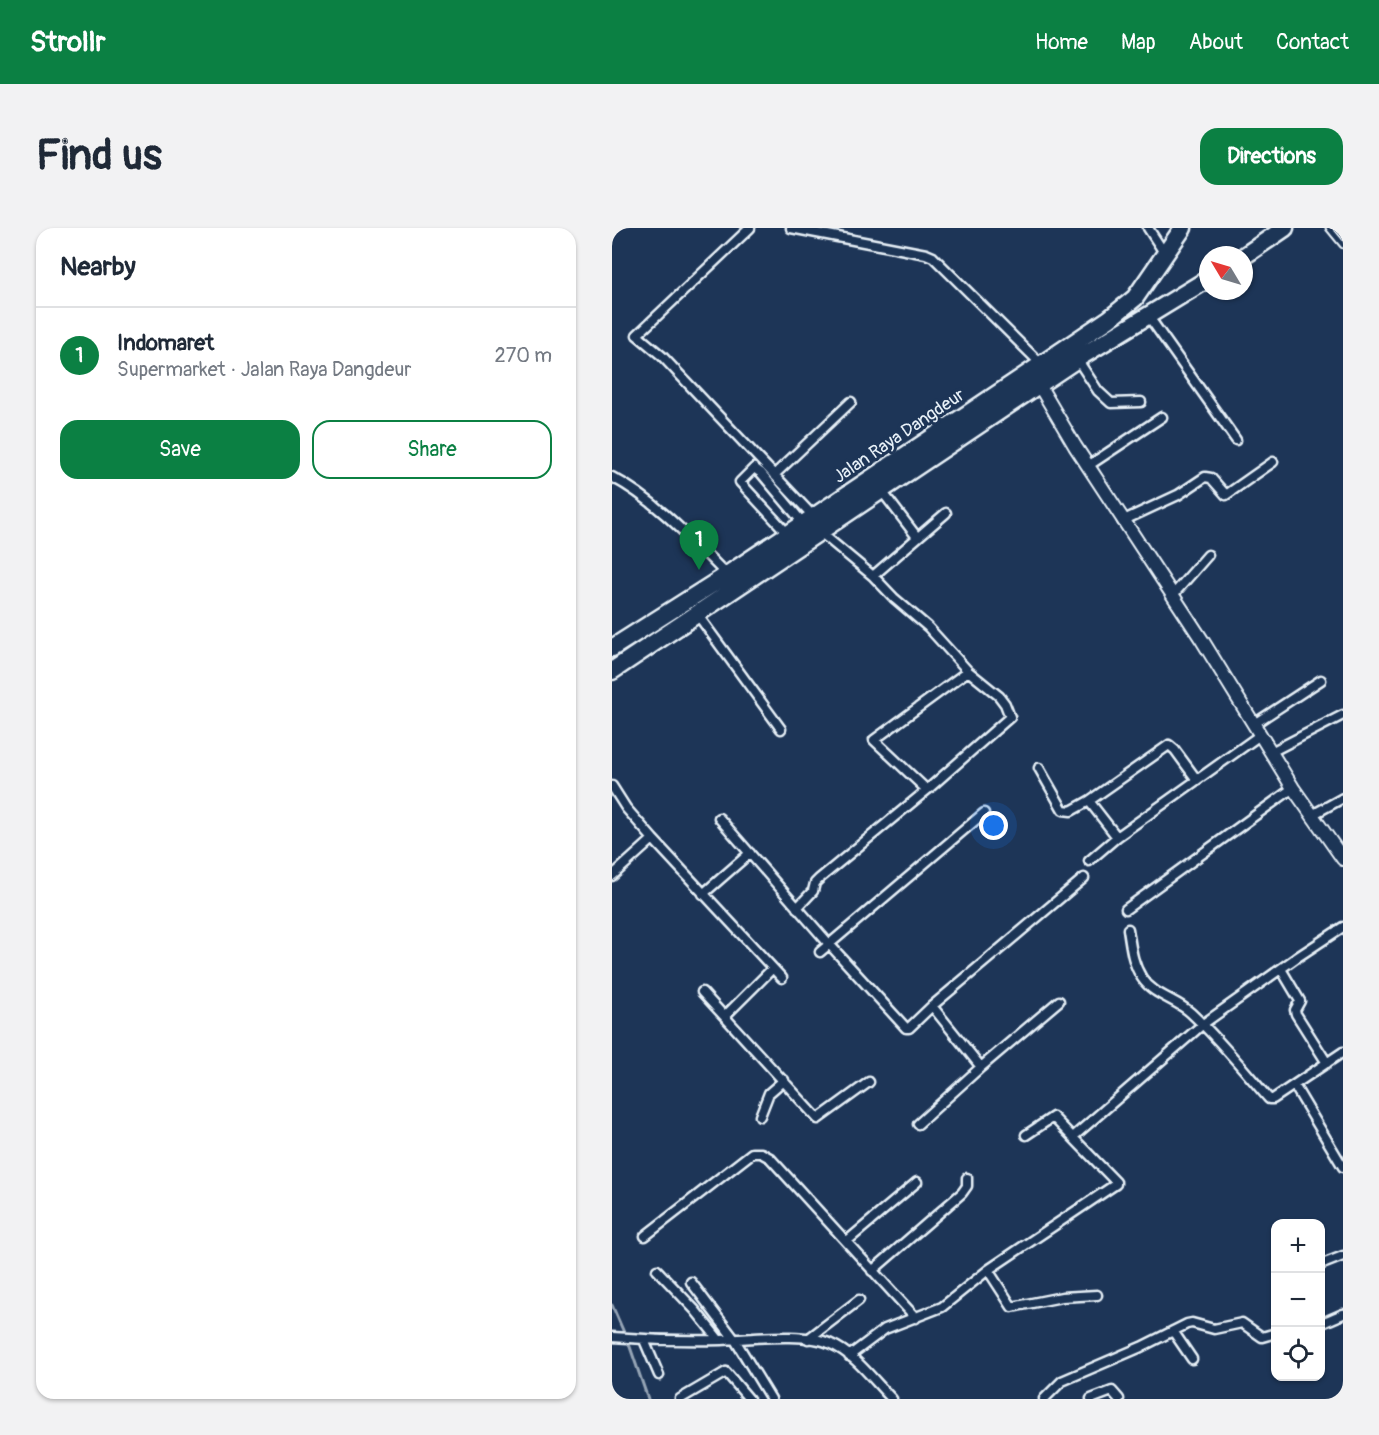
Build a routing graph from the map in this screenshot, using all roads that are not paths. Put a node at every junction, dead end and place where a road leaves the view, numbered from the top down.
1 (750, 228) edge
2 (791, 228) edge
3 (1148, 228) edge
4 (1183, 228) edge
5 (1329, 228) edge
6 (1279, 231) edge
7 (1343, 245) edge
8 (1253, 250) edge
9 (1165, 254) junction
10 (1199, 285) edge
11 (1149, 317) junction
12 (1077, 359) junction
13 (1041, 364) junction
14 (1039, 385) junction
15 (850, 402) dead end
16 (1141, 402) dead end
17 (1162, 417) dead end
18 (1236, 440) dead end
19 (1273, 462) dead end
20 (1088, 466) junction
21 (774, 475) junction
22 (612, 477) edge
23 (881, 490) junction
24 (946, 513) dead end
25 (1122, 521) junction
26 (812, 524) junction
27 (788, 534) junction
28 (917, 537) junction
29 (1209, 555) dead end
30 (727, 575) junction
31 (873, 576) junction
32 (1172, 596) junction
33 (697, 614) junction
34 (612, 648) edge
35 (612, 671) edge
36 (968, 671) junction
37 (1321, 680) dead end
38 (1343, 715) edge
39 (781, 729) dead end
40 (1257, 729) junction
41 (1272, 752) junction
42 (1039, 768) dead end
43 (1197, 780) junction
44 (612, 786) edge
45 (1293, 788) junction
46 (927, 790) junction
47 (1343, 798) edge
48 (1089, 801) junction
49 (984, 813) dead end
50 (1312, 816) junction
51 (719, 818) dead end
52 (1117, 837) junction
53 (653, 839) junction
54 (750, 853) junction
55 (1343, 859) edge
56 (1089, 861) dead end
57 (612, 876) edge
58 (1084, 878) dead end
59 (703, 894) junction
60 (797, 908) junction
61 (1126, 909) dead end
62 (1343, 927) edge
63 (1128, 929) dead end
64 (828, 944) junction
65 (820, 952) dead end
66 (772, 969) junction
67 (1281, 969) junction
68 (782, 978) dead end
69 (702, 992) dead end
70 (1059, 1001) dead end
71 (932, 1006) junction
72 (725, 1016) junction
73 (1203, 1024) junction
74 (1343, 1052) edge
75 (1327, 1062) junction
76 (981, 1068) junction
77 (784, 1080) junction
78 (869, 1082) dead end
79 (1294, 1085) junction
80 (760, 1116) dead end
81 (918, 1124) dead end
82 (1026, 1135) dead end
83 (1073, 1137) junction
84 (1343, 1167) edge
85 (967, 1178) dead end
86 (917, 1182) dead end
87 (645, 1236) dead end
88 (847, 1241) junction
89 (1343, 1256) edge
90 (1325, 1263) edge
91 (657, 1270) dead end
92 (987, 1270) junction
93 (872, 1271) junction
94 (691, 1282) dead end
95 (1097, 1295) dead end
96 (859, 1300) dead end
97 (1343, 1314) edge
98 (916, 1318) junction
99 (1325, 1322) edge
100 (1173, 1331) junction
101 (1271, 1334) edge
102 (612, 1337) edge
103 (808, 1339) junction
104 (644, 1340) junction
105 (719, 1340) junction
106 (735, 1340) junction
107 (849, 1356) junction
108 (1192, 1359) dead end
109 (659, 1375) dead end
110 (680, 1399) edge
111 (749, 1399) edge
112 (771, 1399) edge
113 (892, 1399) edge
114 (1044, 1399) edge
115 (1091, 1399) edge
116 (1119, 1399) edge

1 - 21 street
2 - 13 street
3 - 9 street
4 - 9 highway, Jalan Raya Dangdeur
5 - 7 lane
6 - 8 highway
9 - 13 highway, Jalan Raya Dangdeur
10 - 11 highway, Jalan Raya Dangdeur
11 - 12 highway, Jalan Raya Dangdeur
11 - 18 street
12 - 14 highway, Jalan Raya Dangdeur
12 - 16 street
13 - 26 highway, Jalan Raya Dangdeur
14 - 20 street
14 - 23 highway, Jalan Raya Dangdeur
15 - 21 street
17 - 20 street
19 - 25 street
20 - 25 street
21 - 26 street
22 - 30 street
23 - 26 highway, Jalan Raya Dangdeur
23 - 28 street
24 - 28 street
25 - 32 street
26 - 27 highway, Jalan Raya Dangdeur
26 - 27 street
26 - 31 street
26 - 33 highway, Jalan Raya Dangdeur
27 - 30 highway, Jalan Raya Dangdeur
28 - 31 street
29 - 32 street
30 - 34 highway, Jalan Raya Dangdeur
31 - 36 street
32 - 40 street
33 - 35 highway, Jalan Raya Dangdeur
33 - 39 street
36 - 46 street
36 - 46 street
37 - 40 street
38 - 41 street
40 - 41 street
40 - 43 street
41 - 45 street
42 - 48 street
43 - 48 street
43 - 52 street
44 - 53 street
45 - 50 street
45 - 61 street
46 - 60 street
47 - 50 street
48 - 52 street
49 - 64 street
50 - 55 street
51 - 54 street
52 - 56 street
53 - 57 street
53 - 59 street
54 - 59 street
54 - 60 street
58 - 71 street
59 - 66 street
60 - 64 street
62 - 67 street
63 - 73 street
64 - 65 street
64 - 71 street
66 - 68 street
66 - 72 street
67 - 73 street
67 - 75 street
69 - 72 street
70 - 76 street
71 - 76 street
72 - 77 street
73 - 79 street
73 - 83 street
74 - 75 street
75 - 79 street
76 - 81 street
77 - 78 street
77 - 80 street
79 - 84 street
82 - 83 street
83 - 92 street
85 - 93 street
86 - 88 street
87 - 88 street
88 - 93 street
89 - 90 street
91 - 105 street
92 - 95 street
92 - 98 street
93 - 98 street
94 - 106 street
96 - 103 street
97 - 99 street
98 - 107 street
100 - 101 street
100 - 108 street
100 - 114 street
102 - 104 street
103 - 106 street
103 - 107 street
104 - 105 street
104 - 109 street
105 - 106 street
106 - 112 street
107 - 113 street
110 - 111 street
115 - 116 street

